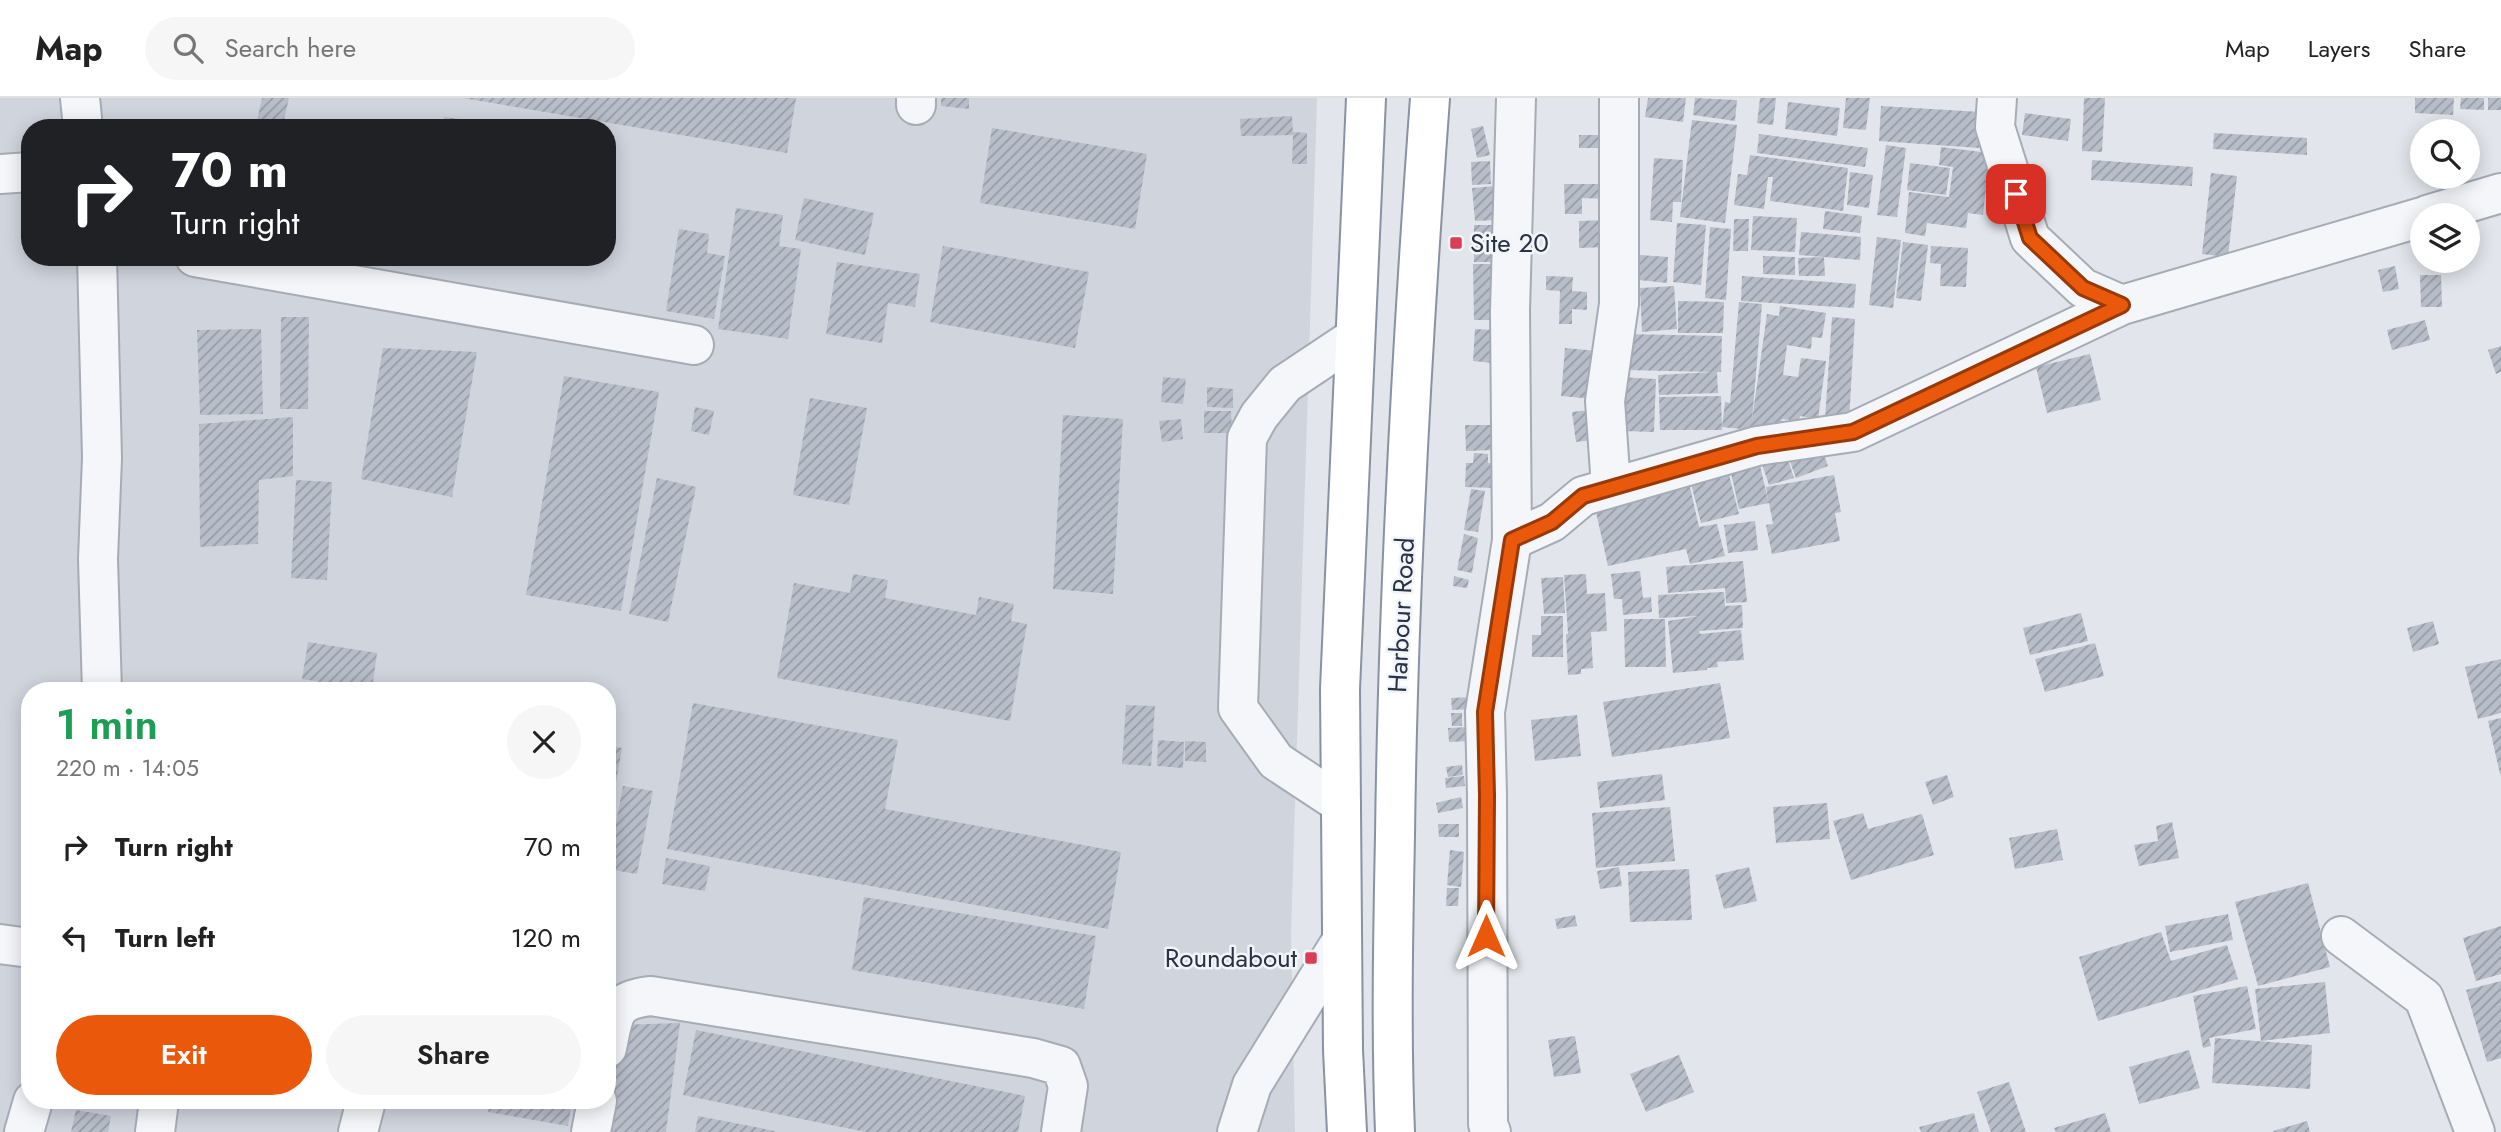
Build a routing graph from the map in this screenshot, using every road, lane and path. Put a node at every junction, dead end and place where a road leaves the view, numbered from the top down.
1 (80, 98) edge
2 (1366, 98) edge
3 (1430, 98) edge
4 (1516, 98) edge
5 (1619, 98) edge
6 (1997, 98) edge
7 (82, 119) edge
8 (21, 173) edge
9 (0, 174) edge
10 (2501, 194) edge
11 (2469, 203) edge
12 (2410, 221) edge
13 (97, 266) edge
14 (246, 266) edge
15 (2122, 305) junction
16 (1353, 338) junction
17 (694, 345) dead end
18 (1611, 487) junction
19 (1512, 540) junction
20 (102, 682) edge
21 (1340, 804) junction
22 (2341, 936) dead end
23 (1342, 940) junction
24 (0, 944) edge
25 (21, 947) edge
26 (616, 1011) edge
27 (31, 1109) edge
28 (158, 1109) edge
29 (364, 1109) edge
30 (595, 1109) edge
31 (24, 1132) edge
32 (155, 1132) edge
33 (358, 1132) edge
34 (591, 1132) edge
35 (1061, 1132) edge
36 (1237, 1132) edge
37 (1347, 1132) edge
38 (1395, 1132) edge
39 (1491, 1132) edge
40 (2474, 1132) edge

1 - 7 street
2 - 16 highway
3 - 38 highway, Harbour Road
4 - 19 street
5 - 18 street
6 - 15 street
8 - 9 street
10 - 11 street
12 - 15 street
13 - 20 street
14 - 17 street
15 - 18 street
16 - 21 highway
16 - 21 street
18 - 19 street
19 - 39 street
21 - 23 highway
22 - 40 street
23 - 36 street
23 - 37 highway
24 - 25 street
26 - 35 street
27 - 31 street
28 - 32 street
29 - 33 street
30 - 34 street

